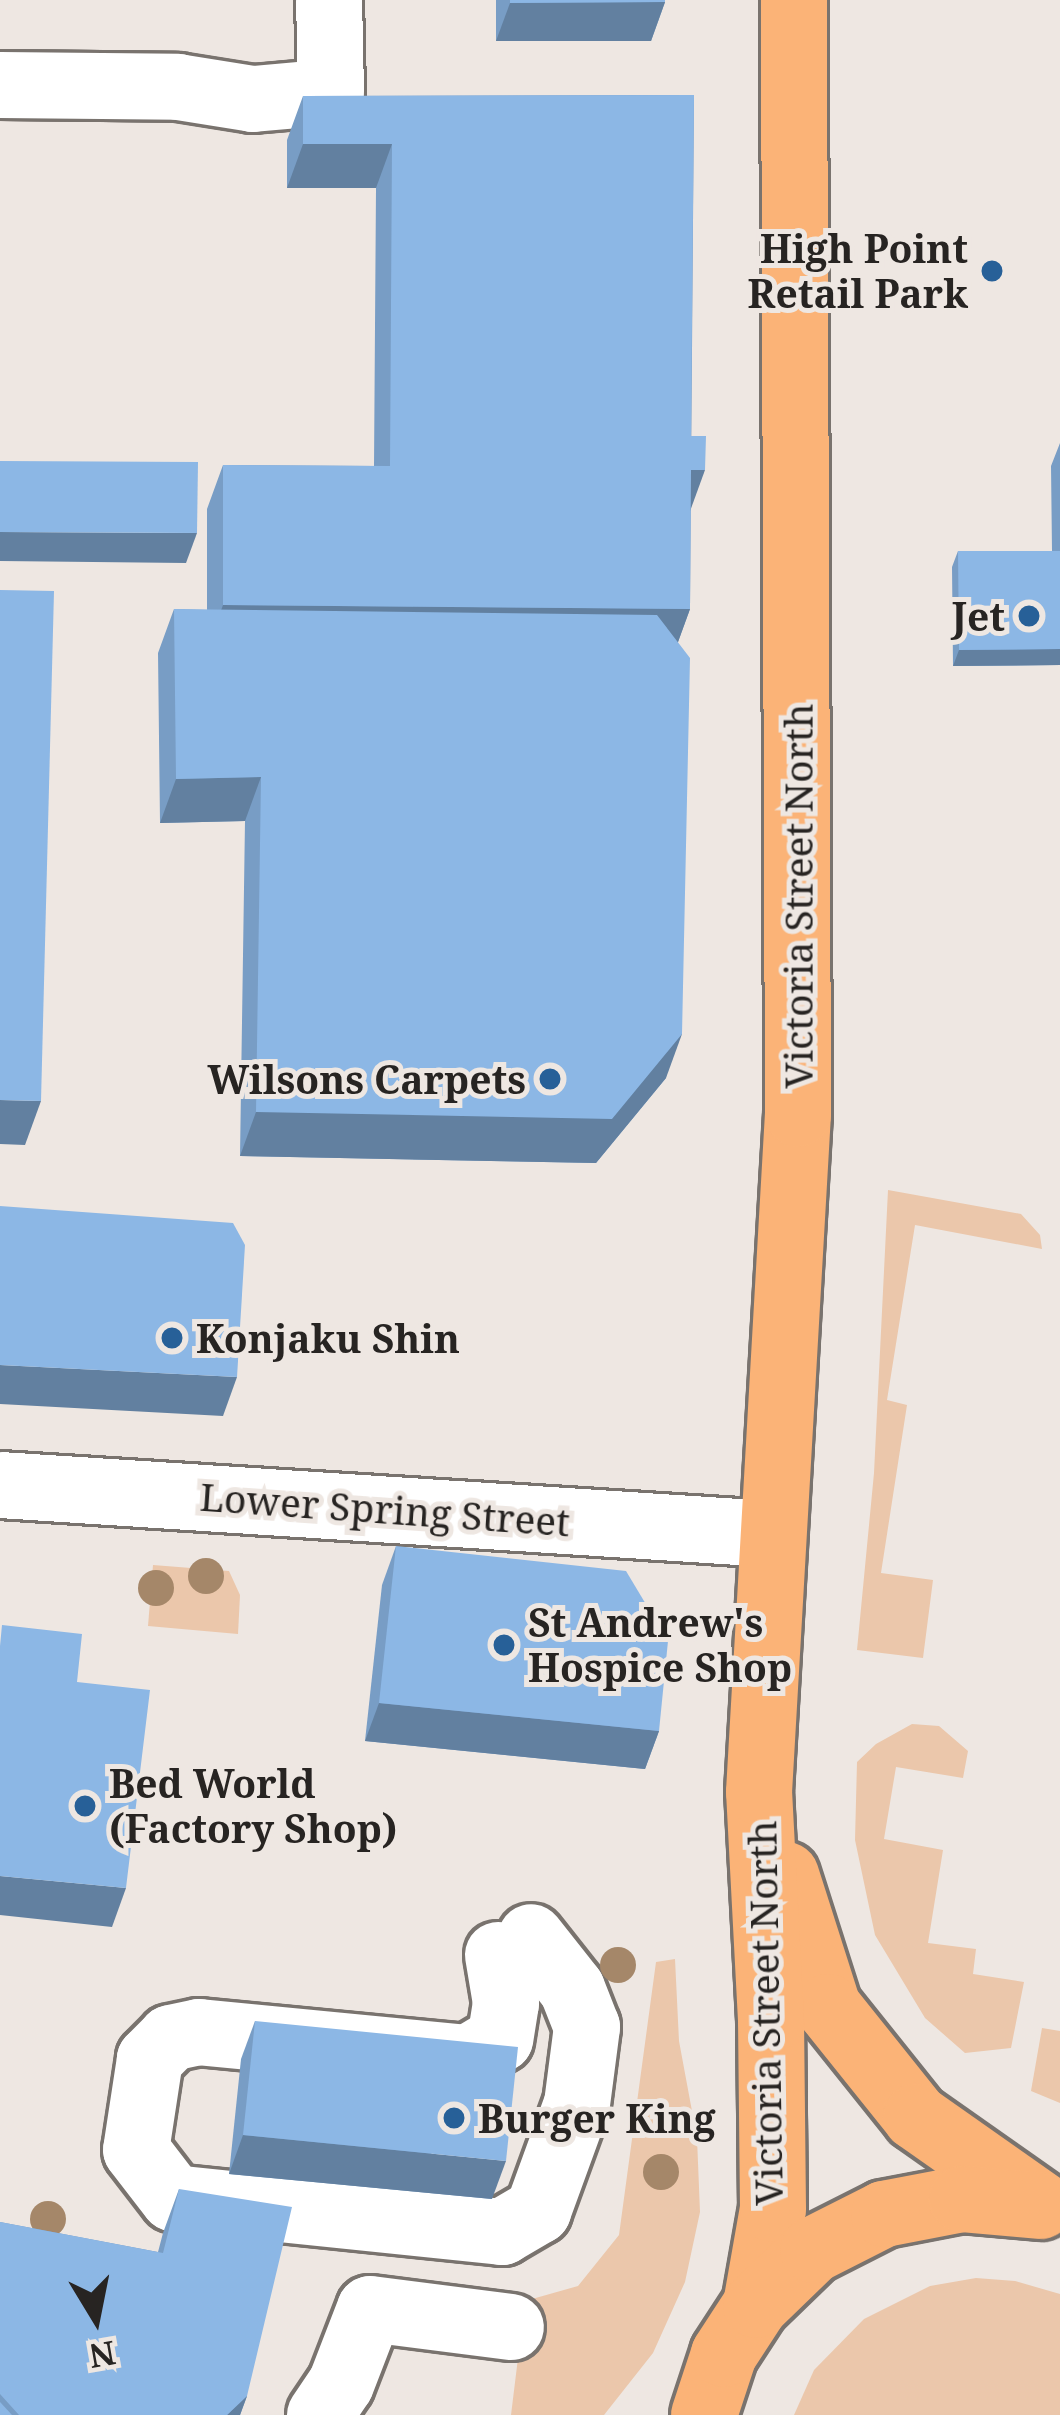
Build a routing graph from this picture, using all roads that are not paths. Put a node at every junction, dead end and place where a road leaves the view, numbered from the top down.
1 (329, 0) edge
2 (794, 0) edge
3 (0, 85) edge
4 (0, 1486) edge
5 (770, 1534) junction
6 (759, 1792) junction
7 (514, 1946) joint
8 (1050, 2209) edge
9 (756, 2305) junction
10 (511, 2327) dead end
11 (320, 2415) edge
12 (704, 2415) edge

1 - 3 street
2 - 5 highway, Victoria Street North
4 - 5 street, Lower Spring Street
5 - 6 highway, Victoria Street North
6 - 8 highway, Victoria Street North
6 - 9 highway, Victoria Street North
7 - 7 street
8 - 9 highway
9 - 12 highway
10 - 11 street

